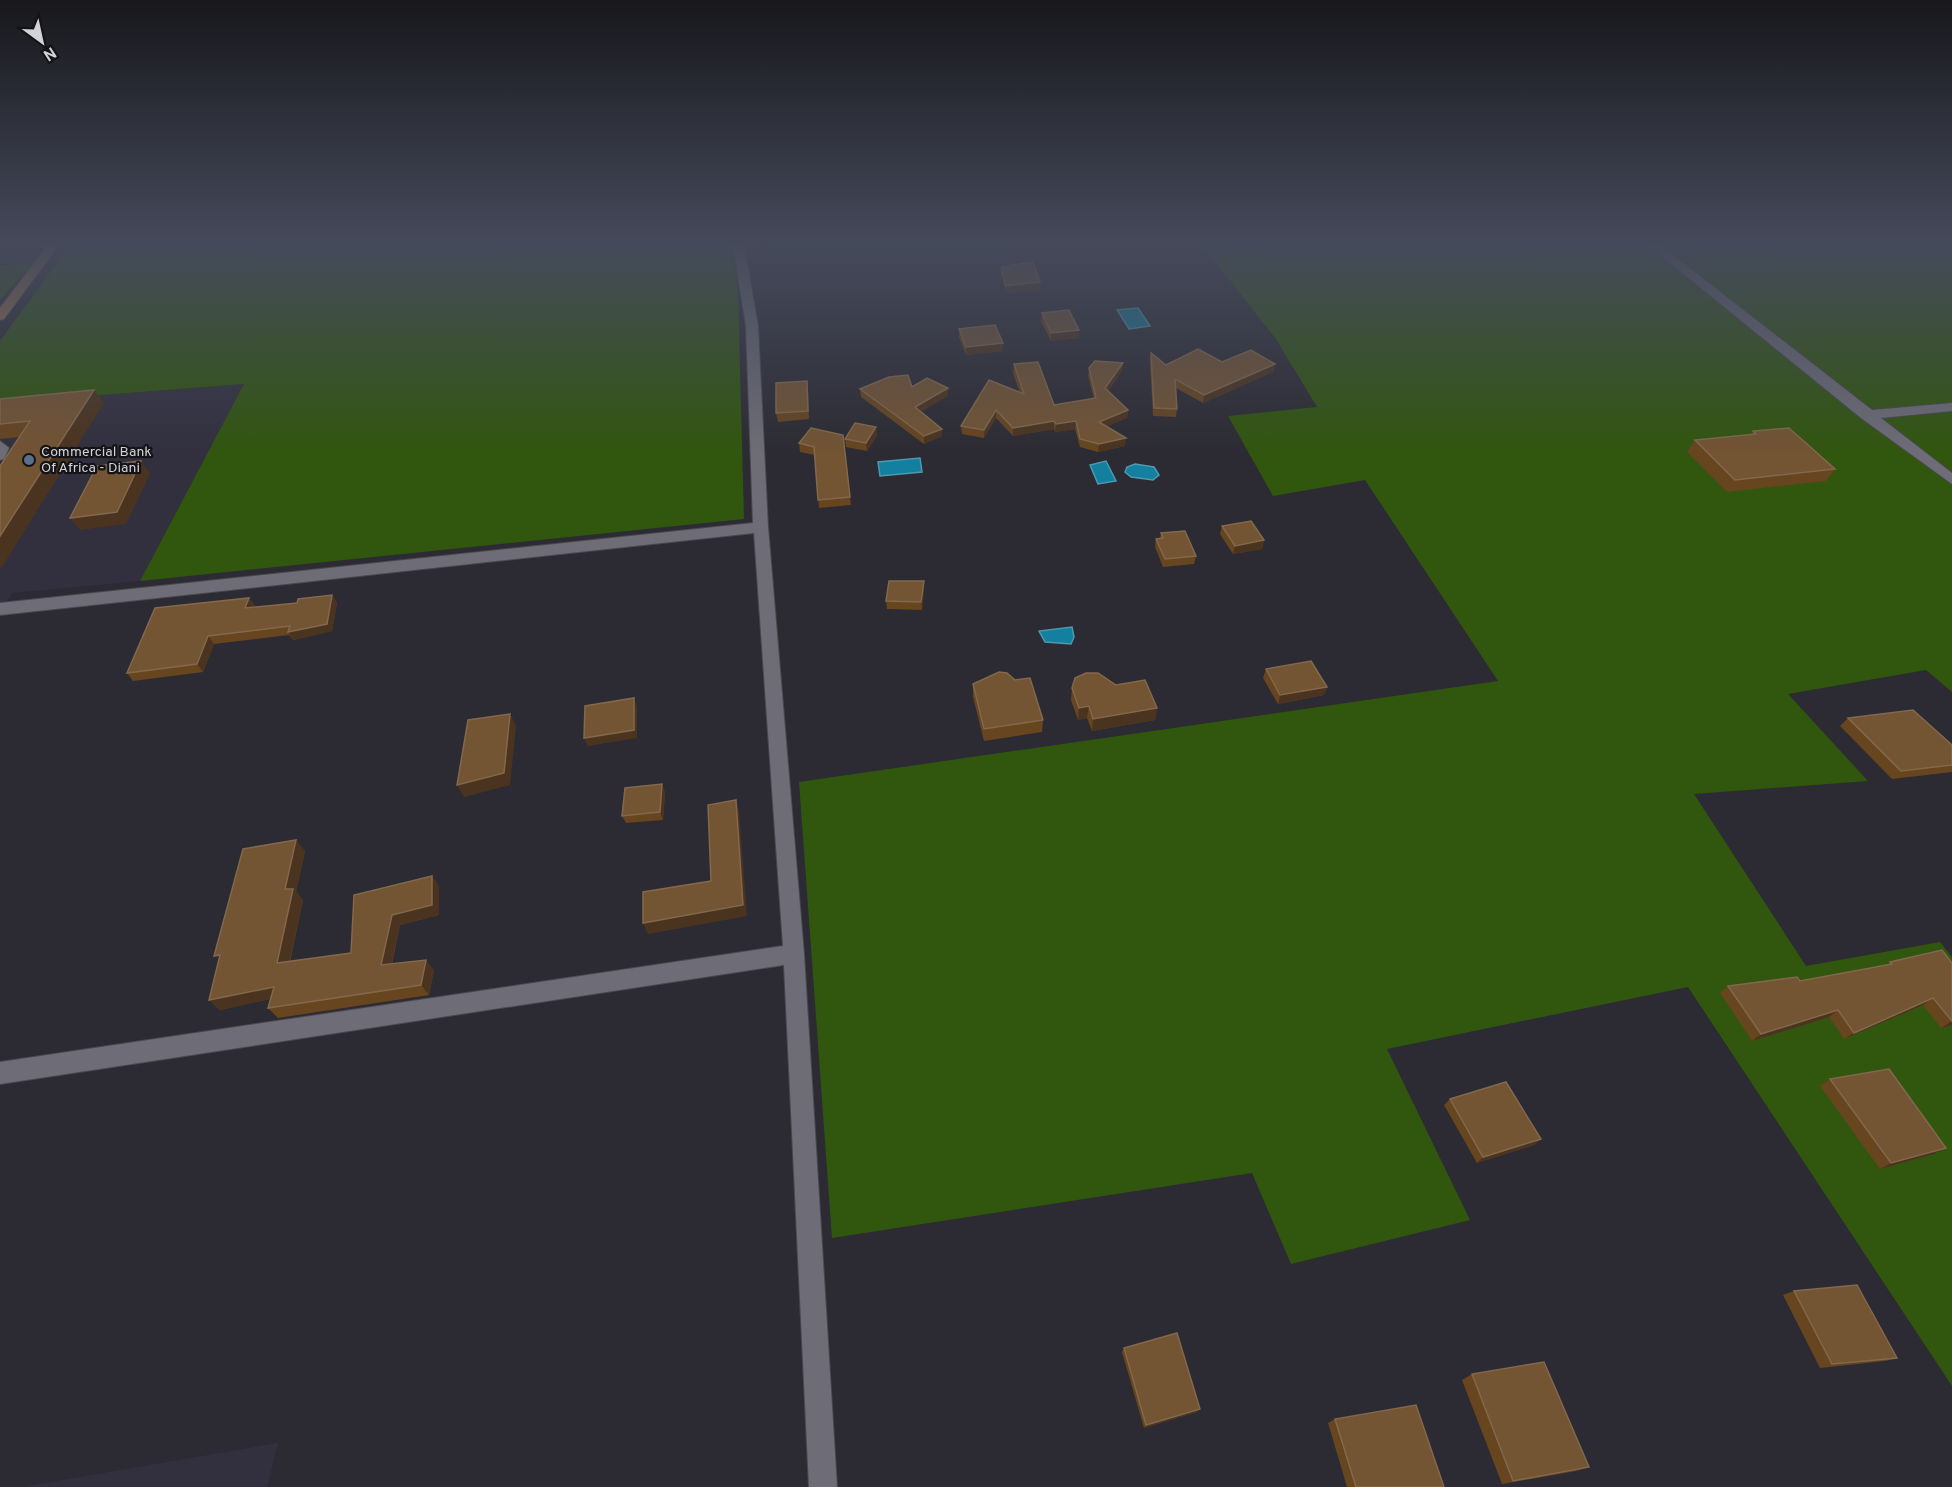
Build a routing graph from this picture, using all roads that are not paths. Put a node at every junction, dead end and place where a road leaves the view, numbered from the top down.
1 (750, 314) edge
2 (1740, 314) edge
3 (1952, 407) edge
4 (1866, 415) junction
5 (0, 444) edge
6 (0, 457) edge
7 (1952, 480) edge
8 (761, 527) junction
9 (0, 609) edge
10 (794, 954) junction
11 (0, 1073) edge
12 (823, 1487) edge

1 - 8 street
2 - 4 street
3 - 4 street
4 - 7 street
5 - 6 lane
8 - 9 street
8 - 10 street
10 - 11 street
10 - 12 street

